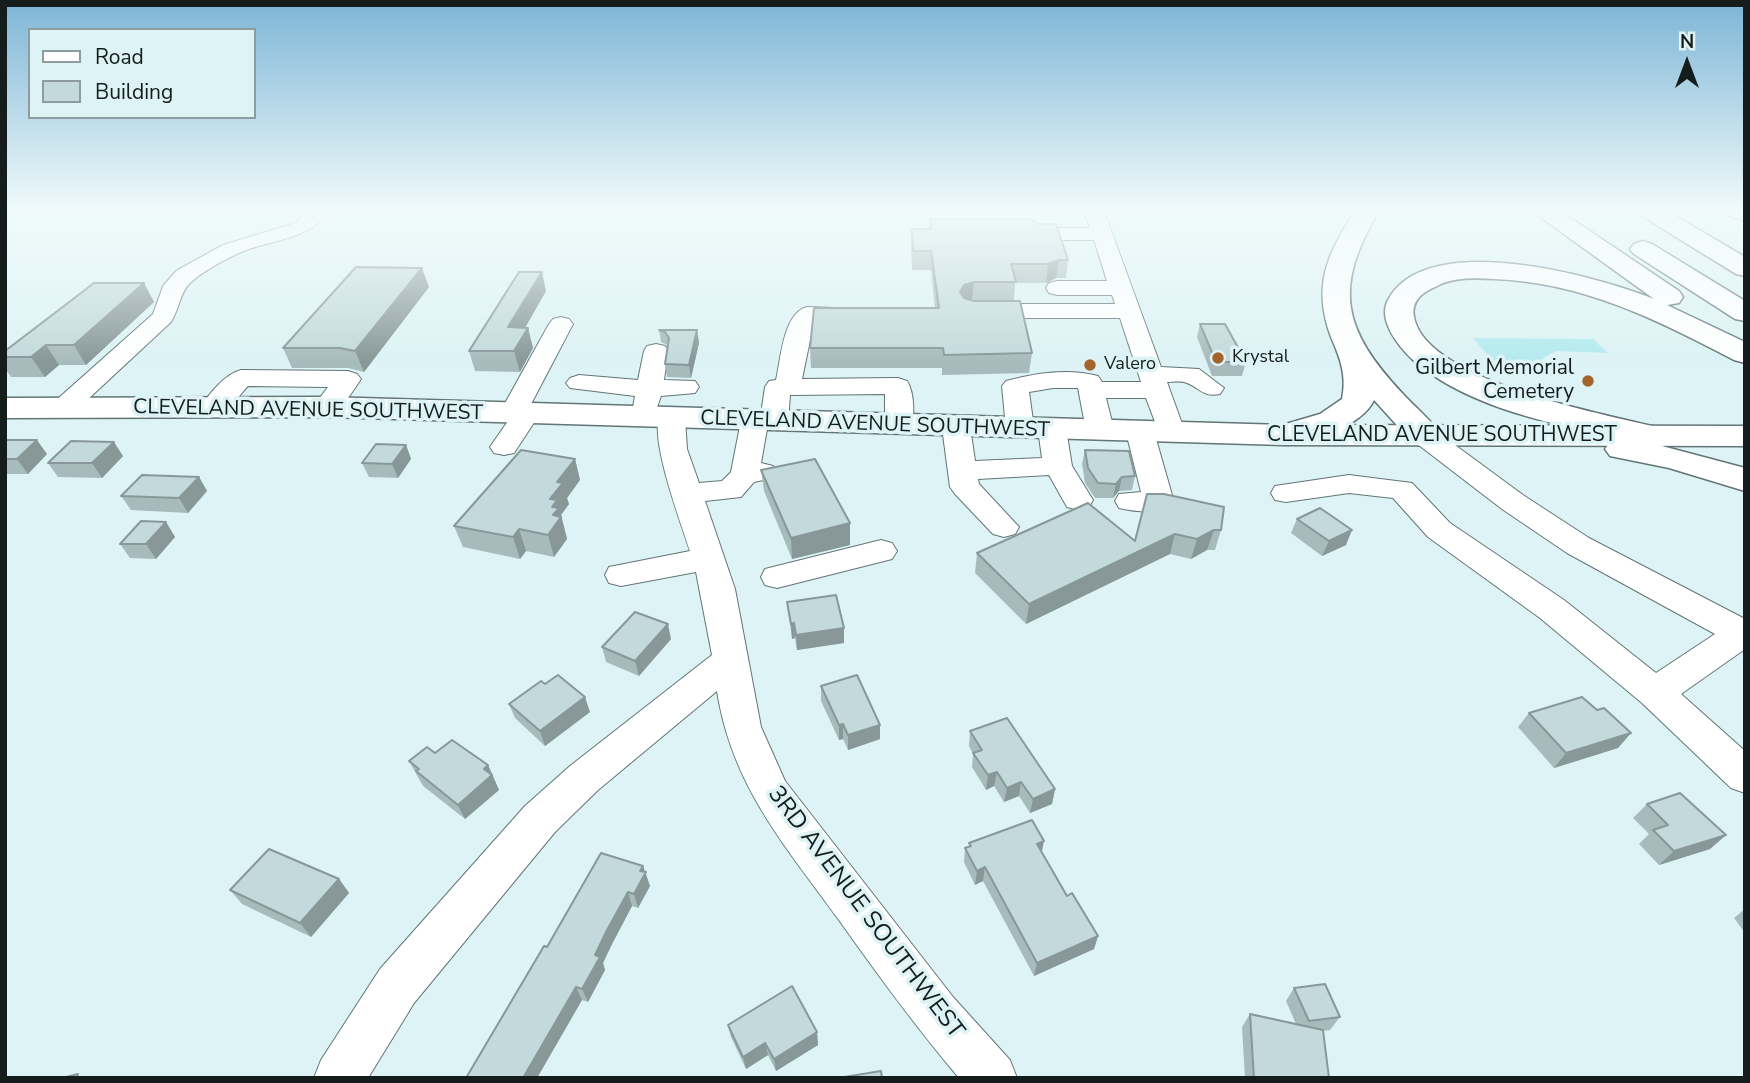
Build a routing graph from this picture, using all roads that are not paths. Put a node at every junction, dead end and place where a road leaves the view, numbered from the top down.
1 (209, 262) edge
2 (1113, 262) edge
3 (1341, 262) edge
4 (1619, 262) edge
5 (1665, 262) edge
6 (1057, 288) dead end
7 (1131, 304) junction
8 (973, 311) edge
9 (1745, 313) edge
10 (876, 314) edge
11 (561, 324) dead end
12 (1745, 347) edge
13 (656, 351) dead end
14 (1745, 354) edge
15 (1354, 355) junction
16 (1200, 381) dead end
17 (1154, 382) junction
18 (579, 383) dead end
19 (686, 387) dead end
20 (787, 387) junction
21 (1091, 387) junction
22 (62, 409) junction
23 (655, 409) junction
24 (9, 411) edge
25 (519, 414) junction
26 (764, 422) junction
27 (899, 425) junction
28 (956, 427) junction
29 (1036, 429) junction
30 (1100, 430) junction
31 (1156, 432) junction
32 (1284, 435) junction
33 (1551, 436) junction
34 (1657, 436) junction
35 (1745, 436) edge
36 (1426, 437) junction
37 (504, 447) dead end
38 (1058, 466) junction
39 (961, 471) junction
40 (1745, 480) edge
41 (687, 493) junction
42 (1286, 493) dead end
43 (1078, 500) dead end
44 (1130, 501) dead end
45 (1004, 527) dead end
46 (881, 551) dead end
47 (709, 559) junction
48 (621, 575) dead end
49 (777, 577) dead end
50 (1743, 634) edge
51 (731, 659) junction
52 (1655, 693) junction
53 (1745, 776) edge
54 (339, 1078) edge
55 (992, 1078) edge

1 - 22 street
2 - 7 street
3 - 15 main road
4 - 12 main road
5 - 9 main road
6 - 7 street
7 - 8 street
7 - 17 street
10 - 20 street
11 - 25 street
13 - 23 street, 3RD AVENUE SOUTHWEST
14 - 34 main road
15 - 32 main road
15 - 36 main road
16 - 17 street
17 - 21 street
17 - 31 street
18 - 23 street
19 - 23 street
20 - 26 street
20 - 27 street
21 - 29 street
21 - 30 street
22 - 24 main road, CLEVELAND AVENUE SOUTHWEST
22 - 25 main road, CLEVELAND AVENUE SOUTHWEST
23 - 25 main road, CLEVELAND AVENUE SOUTHWEST
23 - 26 main road, CLEVELAND AVENUE SOUTHWEST
23 - 41 street, 3RD AVENUE SOUTHWEST
25 - 37 street
26 - 27 main road, CLEVELAND AVENUE SOUTHWEST
26 - 41 street
27 - 28 main road, CLEVELAND AVENUE SOUTHWEST
28 - 29 main road, CLEVELAND AVENUE SOUTHWEST
28 - 39 street
29 - 30 main road, CLEVELAND AVENUE SOUTHWEST
29 - 38 street
30 - 31 main road, CLEVELAND AVENUE SOUTHWEST
31 - 32 main road, CLEVELAND AVENUE SOUTHWEST
31 - 44 street
32 - 36 main road, CLEVELAND AVENUE SOUTHWEST
33 - 34 main road, CLEVELAND AVENUE SOUTHWEST
33 - 36 main road, CLEVELAND AVENUE SOUTHWEST
33 - 40 main road
34 - 35 main road, CLEVELAND AVENUE SOUTHWEST
36 - 50 street
38 - 39 street
38 - 43 street
39 - 45 street
41 - 47 street, 3RD AVENUE SOUTHWEST
42 - 52 street
46 - 49 street
47 - 48 street
47 - 51 street, 3RD AVENUE SOUTHWEST
50 - 52 street
51 - 54 street
51 - 55 street, 3RD AVENUE SOUTHWEST
52 - 53 street

